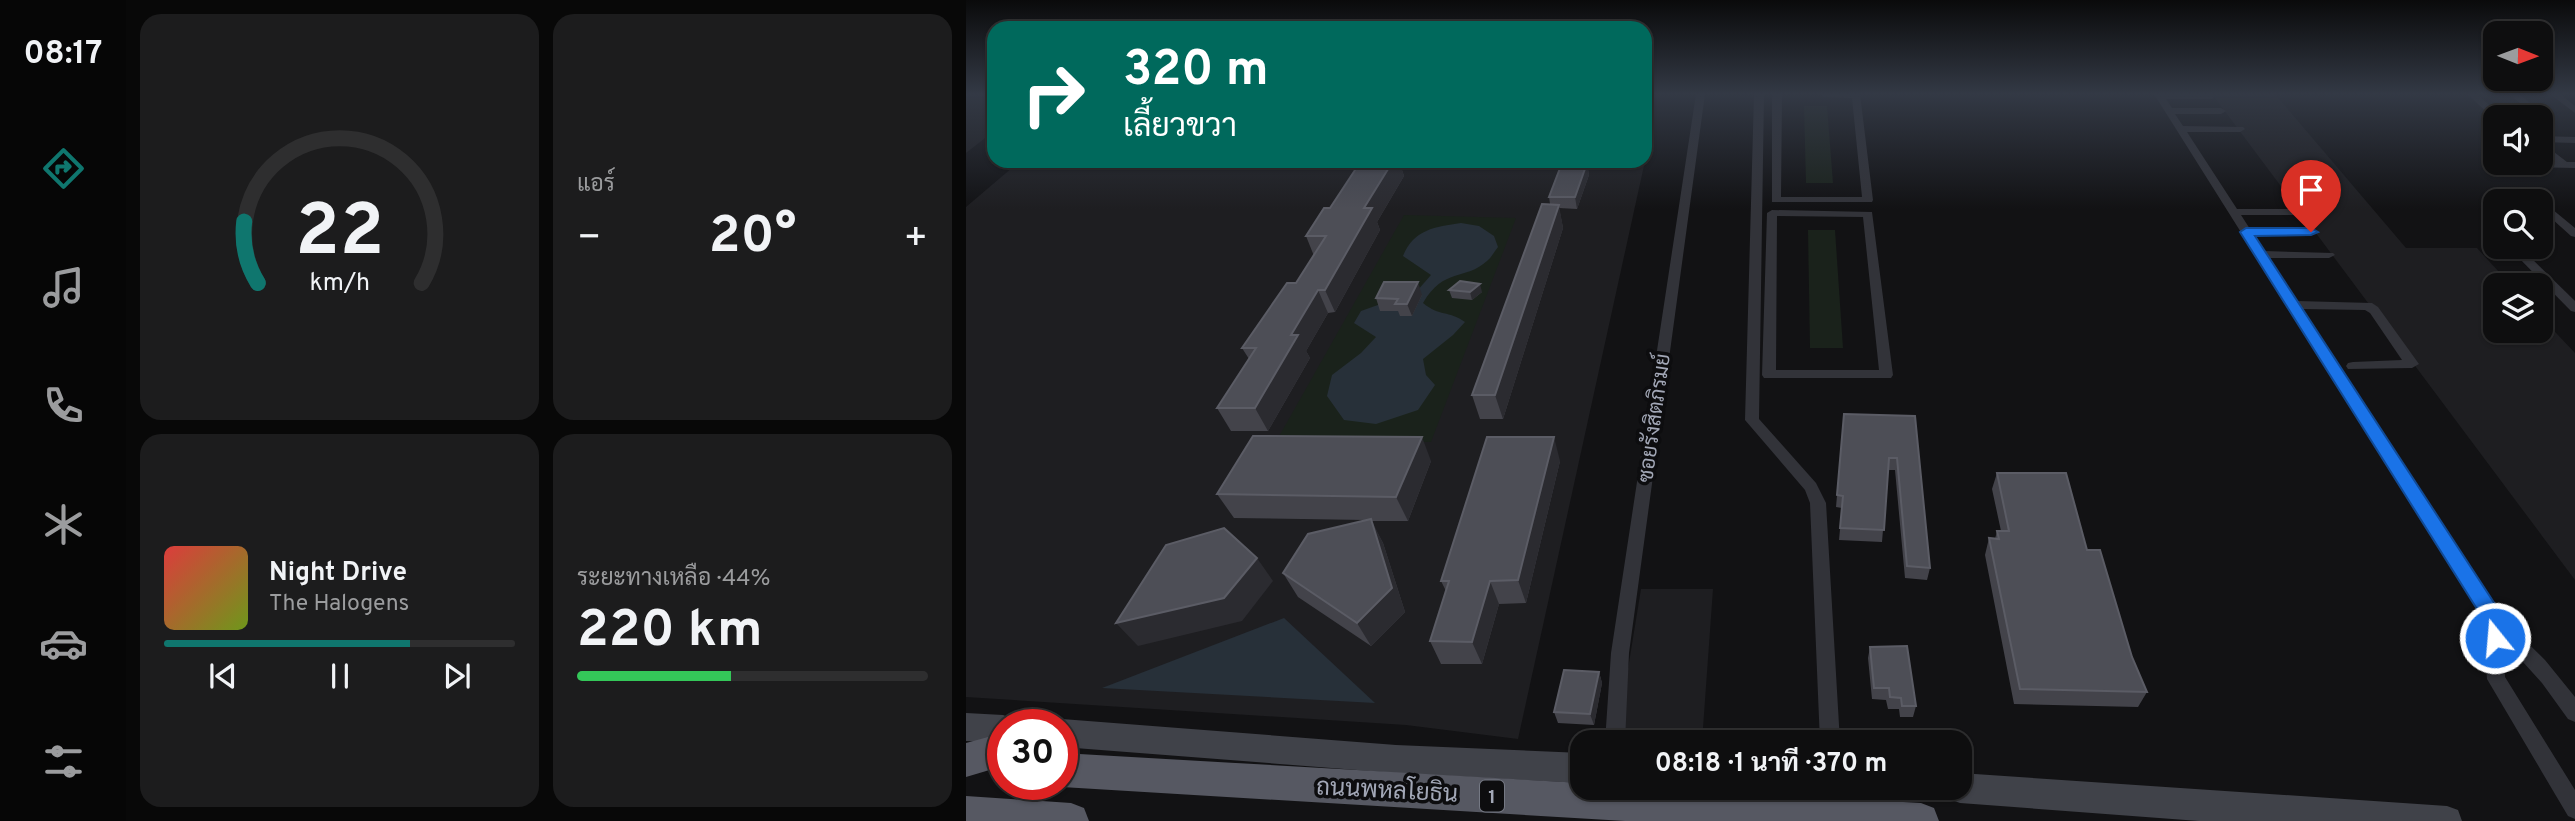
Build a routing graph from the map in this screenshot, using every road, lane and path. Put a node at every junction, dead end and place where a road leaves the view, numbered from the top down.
1 (1695, 132) edge
2 (1758, 132) edge
3 (1775, 132) edge
4 (1860, 132) edge
5 (2181, 132) edge
6 (2553, 139) edge
7 (2575, 140) edge
8 (1758, 143) junction
9 (1775, 144) junction
10 (2553, 154) edge
11 (2569, 165) edge
12 (2233, 212) junction
13 (2297, 212) dead end
14 (2553, 214) edge
15 (2246, 232) junction
16 (2311, 232) dead end
17 (2575, 234) edge
18 (2260, 254) junction
19 (2329, 255) dead end
20 (2526, 259) edge
21 (1753, 285) junction
22 (1770, 285) junction
23 (2293, 305) junction
24 (2575, 308) edge
25 (2353, 366) dead end
26 (2497, 624) junction
27 (2575, 713) edge
28 (966, 727) edge
29 (987, 728) edge
30 (1616, 730) edge
31 (1829, 730) edge
32 (1078, 734) edge
33 (987, 755) edge
34 (966, 762) edge
35 (987, 765) edge
36 (1570, 767) edge
37 (1078, 771) edge
38 (1972, 789) edge
39 (2575, 809) edge
40 (966, 814) edge
41 (1071, 821) edge
42 (1921, 821) edge
43 (2447, 821) edge

1 - 30 street, ซอยรังสิตภิรมย์
2 - 8 street
3 - 9 street
4 - 9 street
5 - 12 street
6 - 7 street
8 - 9 street
8 - 21 street
10 - 11 street
12 - 13 street
12 - 15 street
14 - 17 street
15 - 16 street
15 - 18 street
18 - 19 street
18 - 23 street
20 - 24 street
21 - 22 street
21 - 31 street
22 - 22 street
23 - 25 street
23 - 26 street
26 - 27 street
26 - 39 street
28 - 29 main road
32 - 36 main road, ถนนพหลโยธิน / 1
33 - 34 highway
34 - 35 highway
37 - 42 highway, ถนนพหลโยธิน / 1
38 - 43 main road
40 - 41 highway

